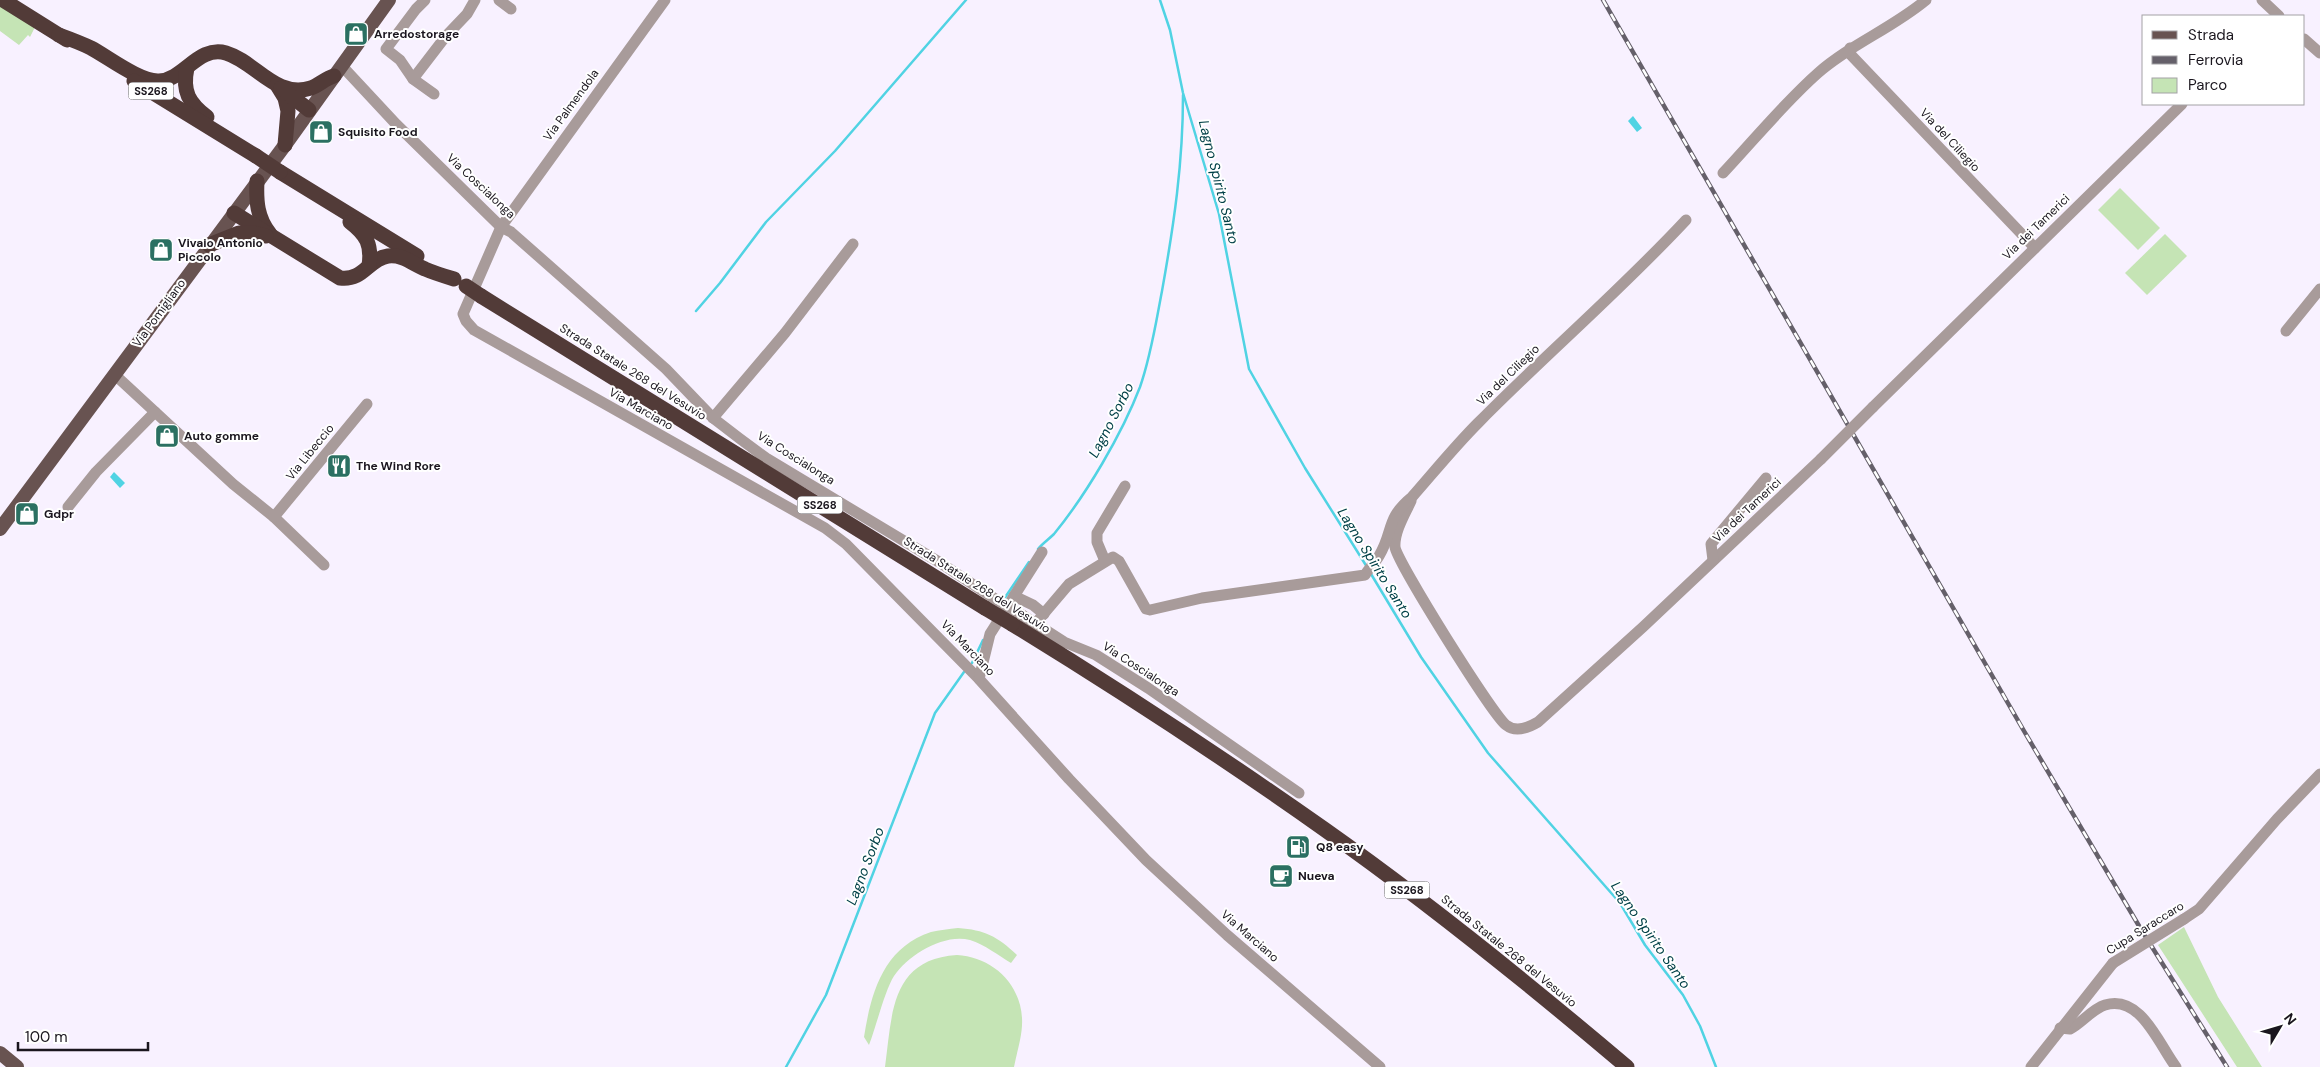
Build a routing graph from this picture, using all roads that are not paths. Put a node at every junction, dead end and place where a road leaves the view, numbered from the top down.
1 (3, 0) edge
2 (389, 0) edge
3 (426, 0) edge
4 (475, 0) edge
5 (499, 0) edge
6 (665, 0) edge
7 (1926, 0) edge
8 (2262, 0) edge
9 (511, 9) dead end
10 (2274, 15) edge
11 (59, 35) junction
12 (2305, 40) edge
13 (1850, 48) junction
14 (2320, 53) edge
15 (187, 68) junction
16 (338, 71) junction
17 (413, 79) junction
18 (278, 85) junction
19 (434, 94) dead end
20 (2181, 105) edge
21 (309, 110) junction
22 (285, 145) junction
23 (242, 148) junction
24 (1723, 173) dead end
25 (257, 181) junction
26 (310, 190) junction
27 (234, 213) junction
28 (1686, 220) dead end
29 (501, 227) junction
30 (272, 237) junction
31 (853, 244) dead end
32 (208, 246) junction
33 (2035, 248) junction
34 (369, 266) junction
35 (460, 282) junction
36 (2320, 289) edge
37 (474, 330) joint
38 (2286, 331) dead end
39 (114, 374) junction
40 (367, 404) dead end
41 (155, 412) junction
42 (713, 418) junction
43 (1766, 478) dead end
44 (1125, 486) dead end
45 (1412, 497) junction
46 (68, 507) dead end
47 (274, 517) junction
48 (0, 529) edge
49 (1042, 552) dead end
50 (1713, 560) junction
51 (1105, 561) junction
52 (324, 565) dead end
53 (1014, 596) junction
54 (989, 602) junction
55 (1044, 614) junction
56 (1017, 620) junction
57 (1035, 624) junction
58 (978, 679) junction
59 (2320, 774) edge
60 (1299, 793) dead end
61 (2060, 1028) junction
62 (0, 1053) edge
63 (17, 1067) edge
64 (1380, 1067) edge
65 (1627, 1067) edge
66 (2031, 1067) edge
67 (2176, 1067) edge

1 - 11 highway, SS268
2 - 16 main road, Via Pomigliano
3 - 17 street
4 - 17 street
5 - 9 street
6 - 29 street, Via Palmendola
7 - 13 street
8 - 10 street
11 - 15 highway, SS268
11 - 23 highway, SS268
12 - 14 street
13 - 24 street
13 - 33 street, Via del Ciliegio
15 - 18 highway, SS268
15 - 23 highway, SS268
16 - 18 highway
16 - 21 main road, Via Pomigliano
16 - 29 street, Via Coscialonga
17 - 19 street
18 - 21 highway, SS268
18 - 22 highway
20 - 33 street, Via dei Tamerici
21 - 22 main road, Via Pomigliano
22 - 25 main road, Via Pomigliano
23 - 26 highway, Strada Statale 268 del Vesuvio / SS268, bridge
25 - 27 main road, Via Pomigliano
25 - 30 highway
26 - 34 highway
26 - 35 highway, Strada Statale 268 del Vesuvio / SS268
27 - 30 highway, SS268
27 - 32 main road, Via Pomigliano
28 - 45 street, Via del Ciliegio
29 - 37 street, Via Palmendola
29 - 42 street, Via Coscialonga
30 - 32 highway
30 - 34 highway, SS268
31 - 42 street
32 - 39 main road, Via Pomigliano
33 - 50 street, Via dei Tamerici, bridge
34 - 35 highway, SS268
35 - 54 highway, Strada Statale 268 del Vesuvio / SS268, bridge
36 - 38 street
37 - 58 street, Via Marciano
39 - 41 street
39 - 48 main road, Via Pomigliano
40 - 47 street, Via Libeccio
41 - 46 street
41 - 47 street
42 - 54 street, Via Coscialonga
43 - 50 street
44 - 51 street
45 - 50 street, Via dei Tamerici
45 - 51 street, Via del Ciliegio
47 - 52 street
49 - 53 street
51 - 55 street
53 - 55 street
53 - 58 street
54 - 56 highway, Strada Statale 268 del Vesuvio / SS268, bridge
55 - 57 street
56 - 57 street, Via Coscialonga
56 - 65 highway, Strada Statale 268 del Vesuvio / SS268
57 - 60 street, Via Coscialonga
58 - 64 street, Via Marciano
59 - 61 street, Cupa Saraccaro, bridge
61 - 66 street, Cupa Saraccaro
61 - 67 street
62 - 63 main road

